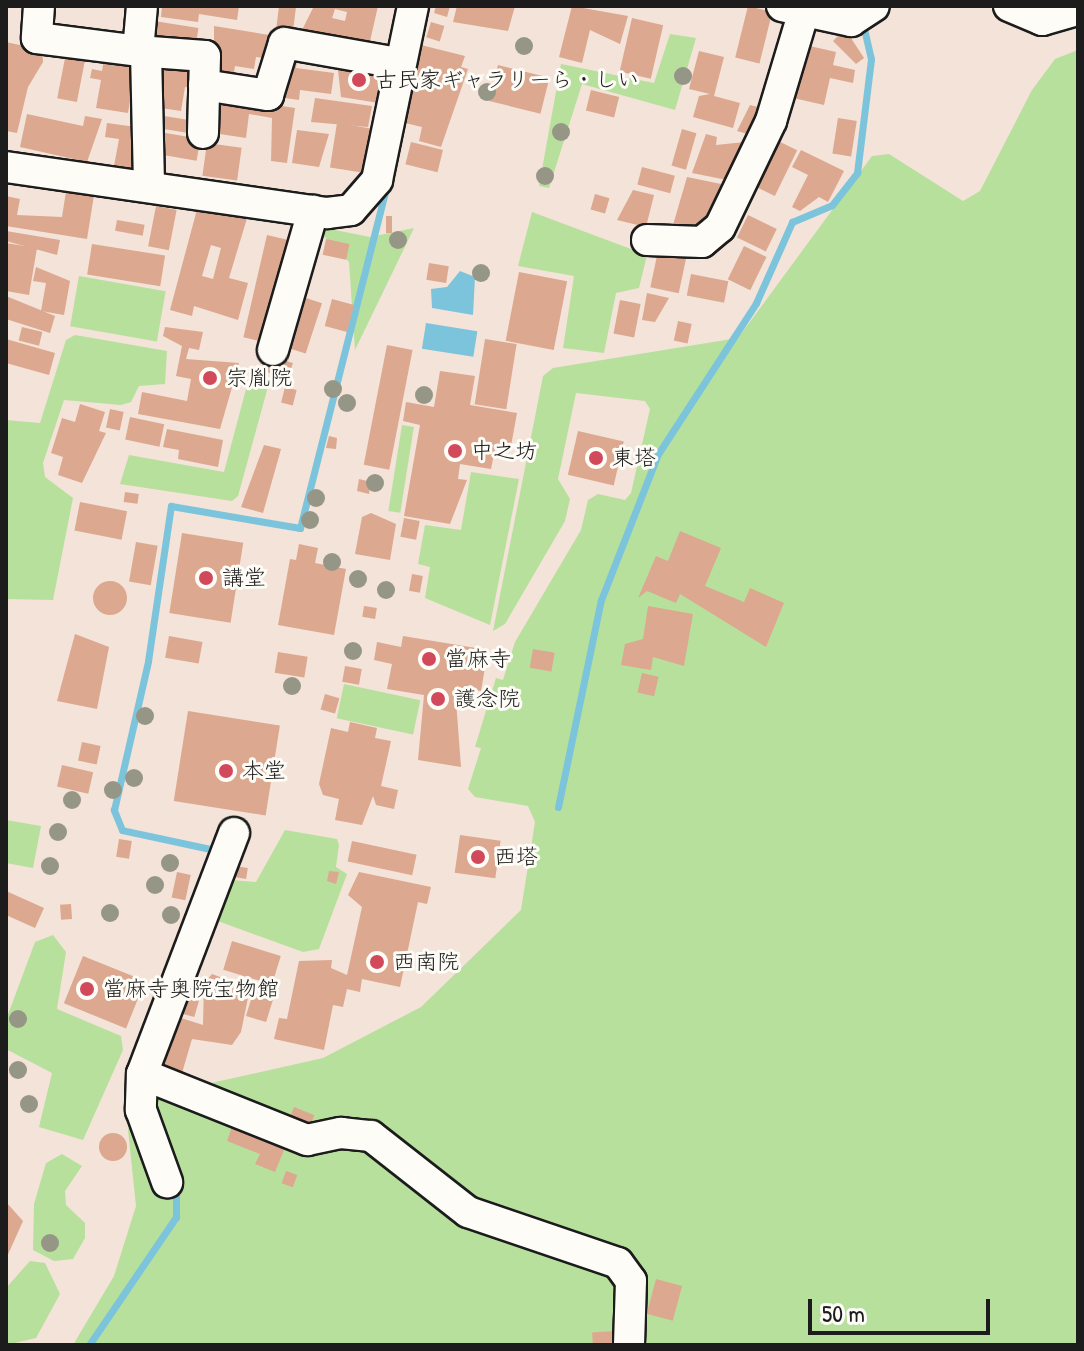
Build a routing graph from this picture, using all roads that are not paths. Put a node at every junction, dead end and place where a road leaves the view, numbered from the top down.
1 (39, 6) edge
2 (142, 6) edge
3 (413, 6) edge
4 (1009, 6) edge
5 (793, 10) edge
6 (864, 10) edge
7 (1078, 10) edge
8 (142, 51) junction
9 (398, 63) junction
10 (204, 85) junction
11 (203, 133) dead end
12 (7, 165) edge
13 (149, 183) junction
14 (313, 211) junction
15 (647, 240) dead end
16 (273, 350) dead end
17 (234, 833) dead end
18 (142, 1074) junction
19 (167, 1182) dead end
20 (629, 1345) edge

1 - 8 street
2 - 8 street
3 - 9 street
4 - 7 street
5 - 6 street
5 - 15 street
8 - 10 street
8 - 13 street
9 - 10 street
9 - 14 street
10 - 11 street
12 - 13 street
13 - 14 street
14 - 16 street
17 - 18 street
18 - 19 street
18 - 20 street

